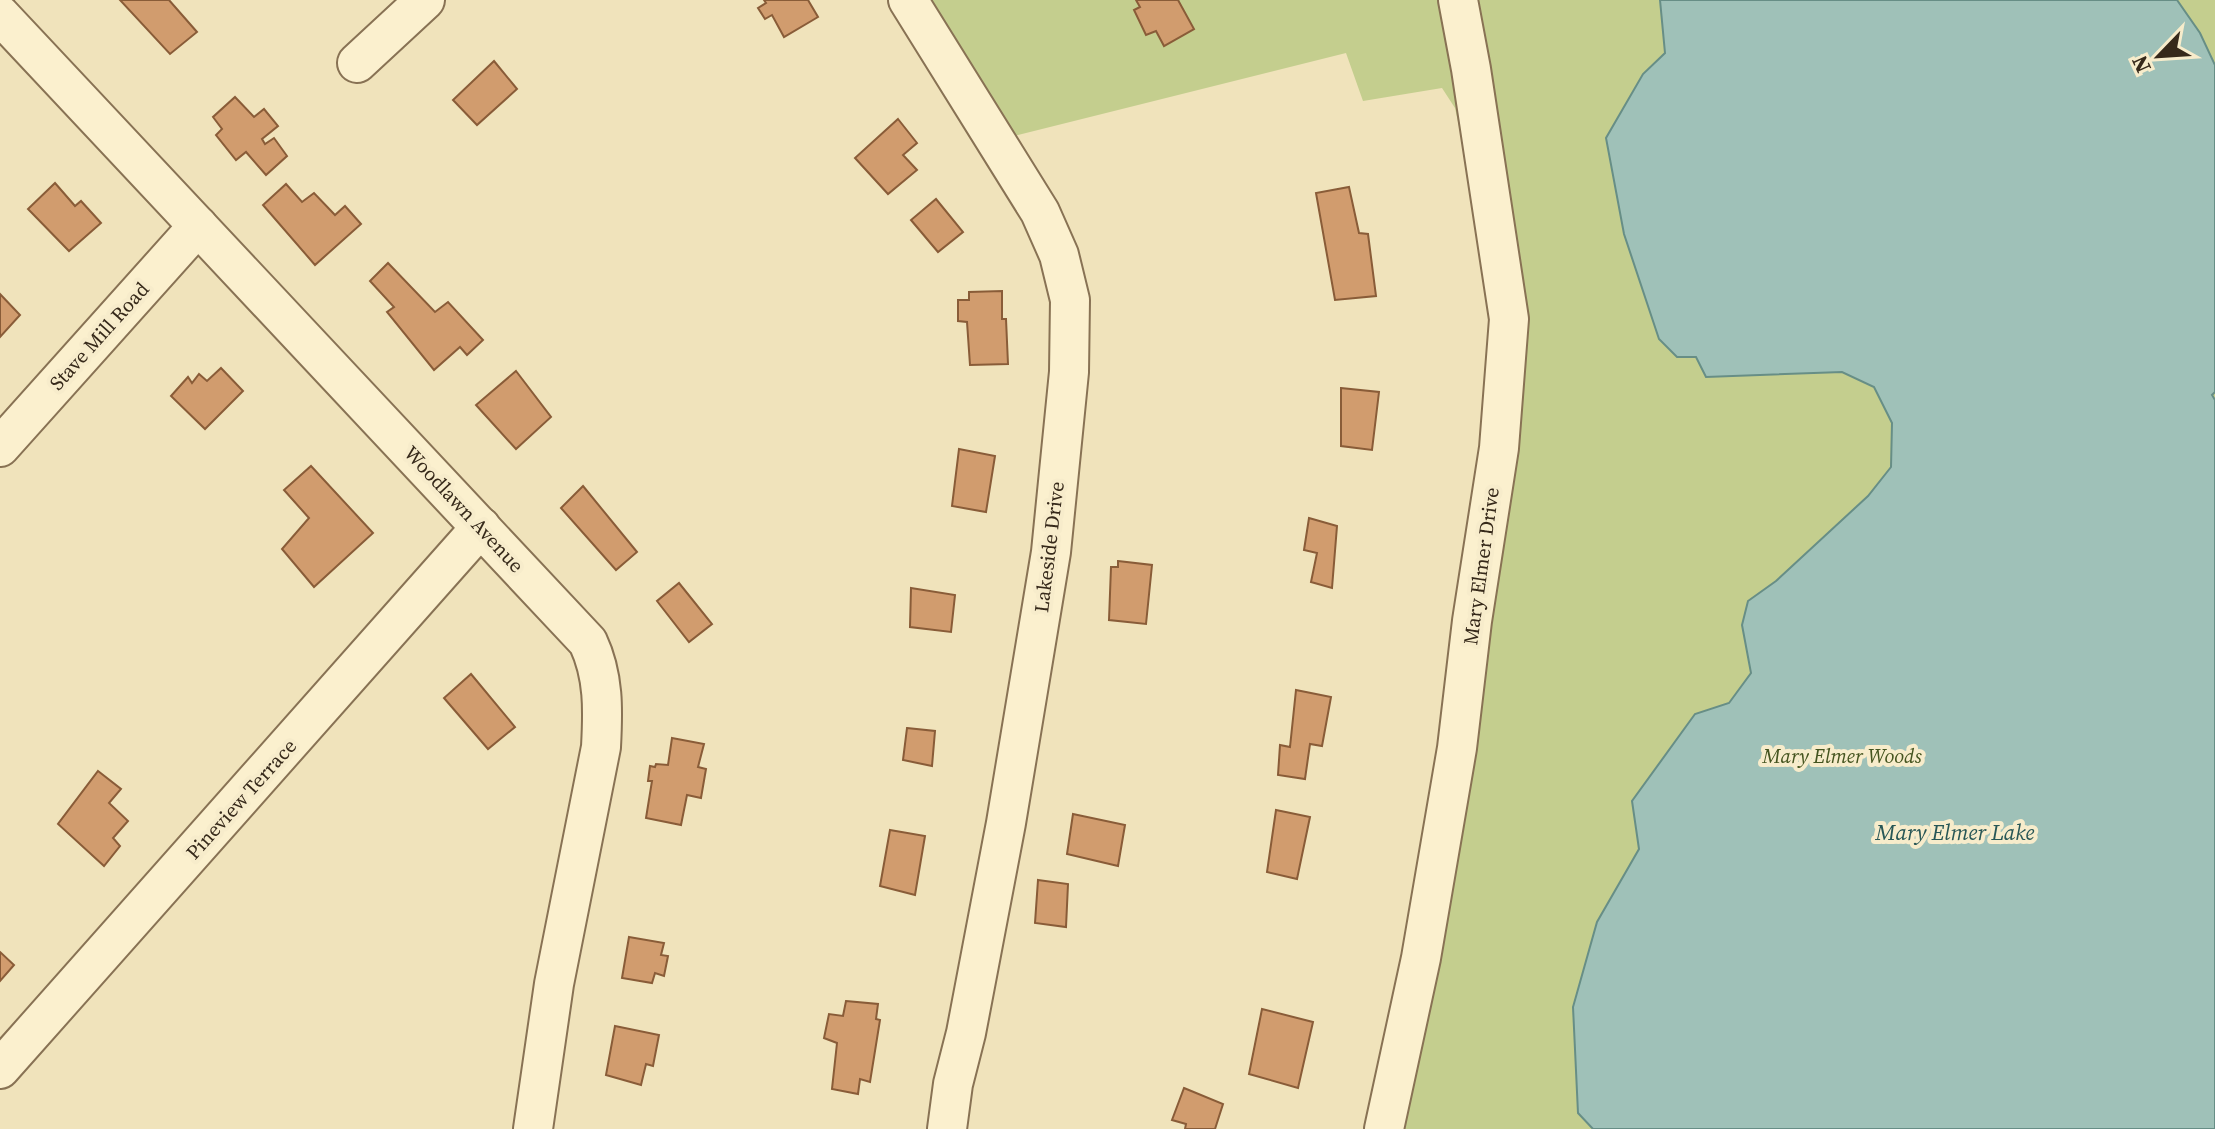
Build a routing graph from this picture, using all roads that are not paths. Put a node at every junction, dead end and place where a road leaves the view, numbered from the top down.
1 (425, 0) edge
2 (908, 0) edge
3 (1458, 0) edge
4 (0, 15) edge
5 (357, 63) dead end
6 (198, 226) junction
7 (0, 447) edge
8 (481, 527) junction
9 (0, 1069) edge
10 (533, 1129) edge
11 (947, 1129) edge
12 (1384, 1129) edge

1 - 5 street
2 - 11 street, Lakeside Drive
3 - 12 street, Mary Elmer Drive
4 - 6 street, Woodlawn Avenue
6 - 7 street, Stave Mill Road
6 - 8 street, Woodlawn Avenue
8 - 9 street, Pineview Terrace
8 - 10 street, Woodlawn Avenue

